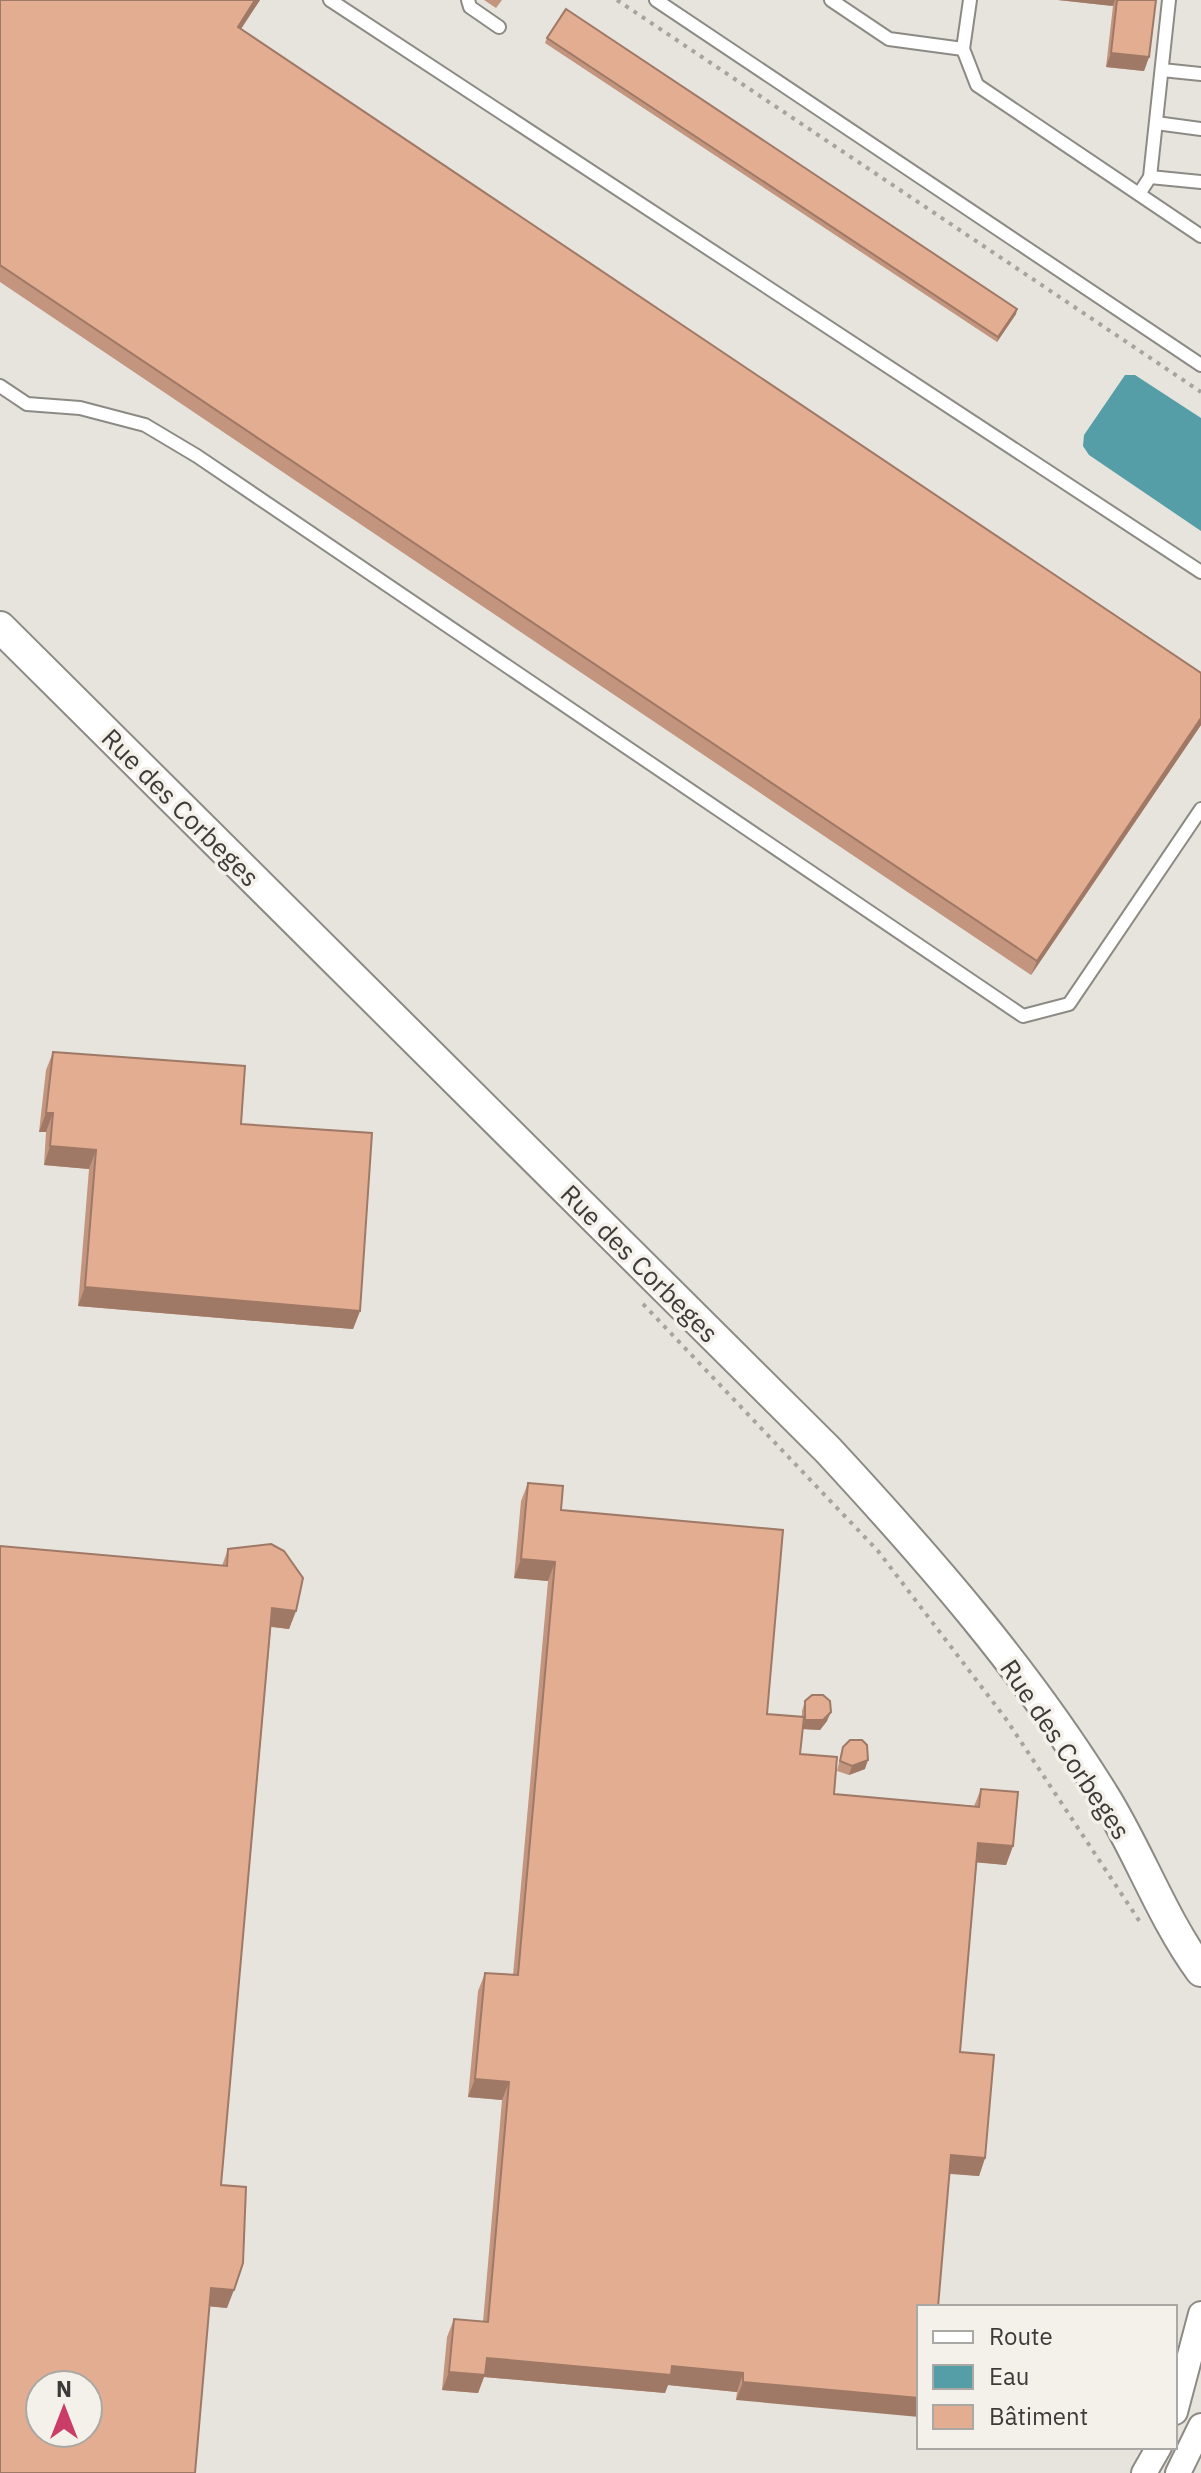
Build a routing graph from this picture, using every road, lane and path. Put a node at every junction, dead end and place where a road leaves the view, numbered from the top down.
1 (330, 0) edge
2 (468, 0) edge
3 (617, 0) edge
4 (656, 0) edge
5 (831, 0) edge
6 (970, 0) edge
7 (1169, 0) edge
8 (499, 27) dead end
9 (963, 49) junction
10 (1162, 70) junction
11 (1201, 74) edge
12 (1156, 123) junction
13 (1201, 129) edge
14 (1150, 177) junction
15 (1201, 182) edge
16 (1139, 194) junction
17 (1201, 236) edge
18 (1201, 365) edge
19 (0, 386) edge
20 (1201, 392) edge
21 (1201, 572) edge
22 (0, 627) edge
23 (1201, 809) edge
24 (637, 1298) dead end
25 (1147, 1933) dead end
26 (1200, 1969) edge
27 (1201, 2314) edge
28 (1177, 2404) edge
29 (1201, 2426) edge
30 (1158, 2449) edge
31 (1144, 2473) edge
32 (1178, 2473) edge

1 - 21 lane
2 - 8 lane
3 - 20 path
4 - 18 lane
5 - 9 lane
6 - 9 lane
7 - 10 lane
9 - 16 lane
10 - 11 lane
10 - 12 lane
12 - 13 lane
12 - 14 lane
14 - 15 lane
14 - 16 lane
16 - 17 lane
19 - 23 lane
22 - 26 street, Rue des Corbeges
24 - 25 path
27 - 28 street
29 - 32 street
30 - 31 street

